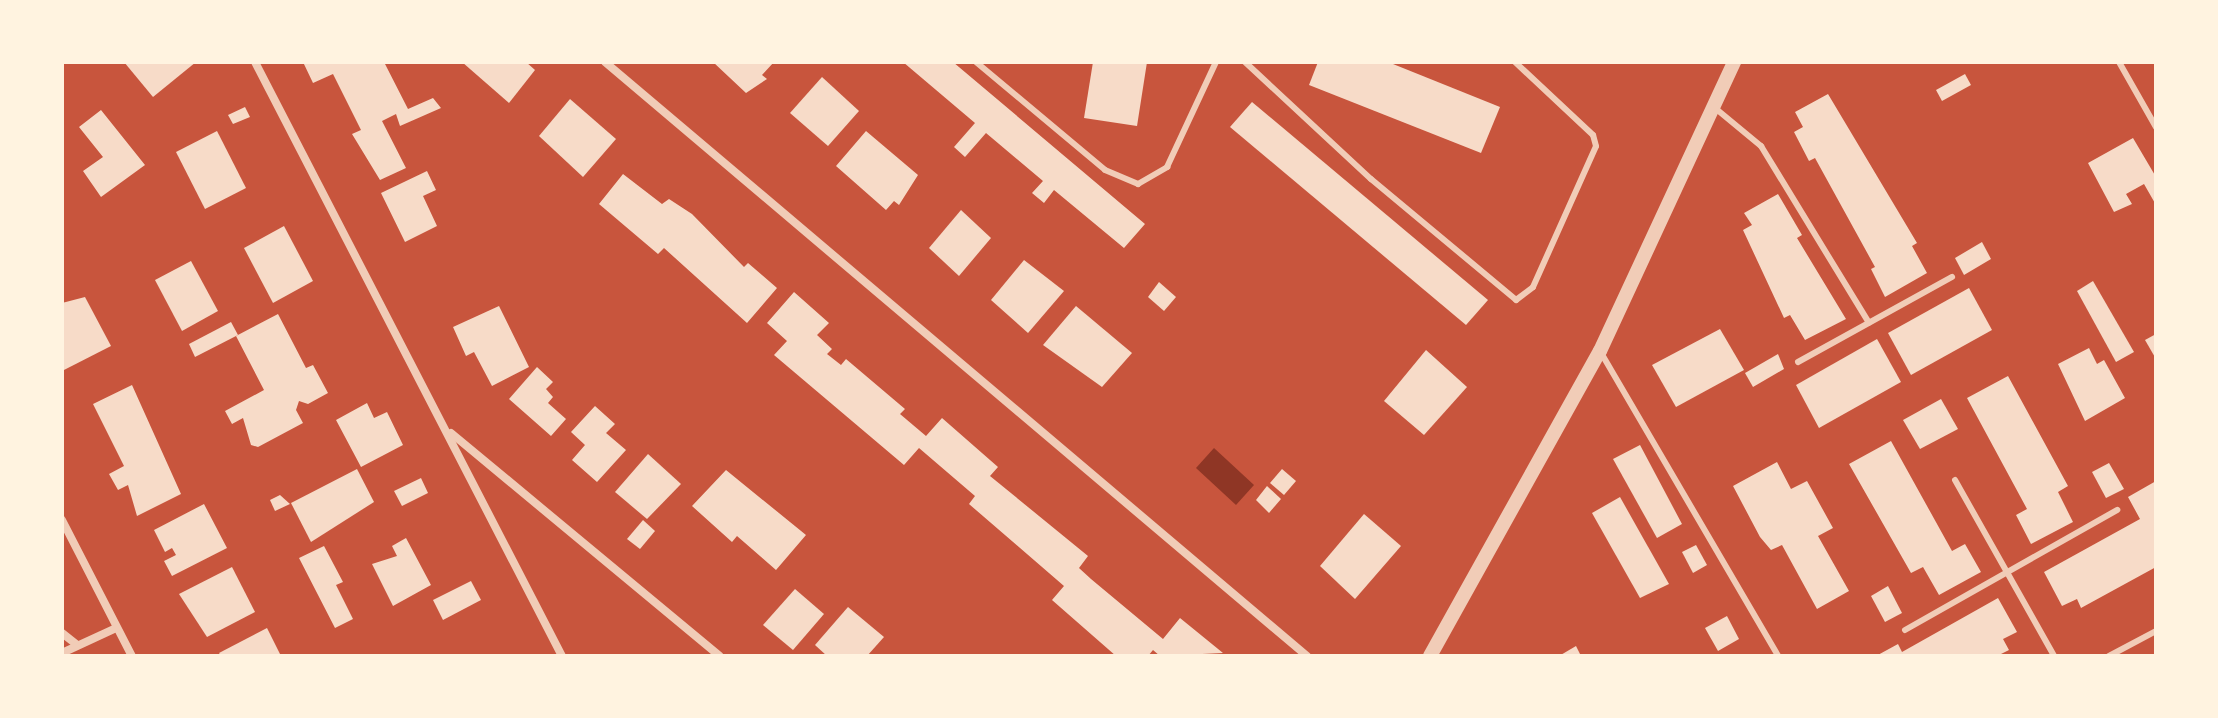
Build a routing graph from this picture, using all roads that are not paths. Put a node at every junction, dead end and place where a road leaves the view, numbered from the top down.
1 (255, 62) edge
2 (605, 62) edge
3 (976, 62) edge
4 (1216, 62) edge
5 (1245, 62) edge
6 (1515, 62) edge
7 (1734, 62) edge
8 (2119, 62) edge
9 (1715, 108) junction
10 (2156, 127) edge
11 (1952, 277) dead end
12 (1869, 323) junction
13 (1600, 351) junction
14 (1798, 362) dead end
15 (447, 430) junction
16 (1955, 480) dead end
17 (2117, 510) dead end
18 (62, 520) edge
19 (2007, 572) junction
20 (116, 628) junction
21 (1905, 630) dead end
22 (2156, 631) edge
23 (62, 633) edge
24 (76, 644) junction
25 (62, 653) edge
26 (132, 656) edge
27 (562, 656) edge
28 (720, 656) edge
29 (1307, 656) edge
30 (1430, 656) edge
31 (1778, 656) edge
32 (2054, 656) edge
33 (2109, 656) edge

1 - 15 street
2 - 29 street
3 - 4 lane
5 - 6 lane
7 - 9 street
8 - 10 lane
9 - 12 lane
9 - 13 street
11 - 12 lane
12 - 14 lane
13 - 30 street
13 - 31 lane
15 - 27 street
15 - 28 street
16 - 19 lane
17 - 19 lane
18 - 20 street
19 - 21 lane
19 - 32 lane
20 - 24 street
20 - 26 street
22 - 33 lane
23 - 24 street
24 - 25 street

